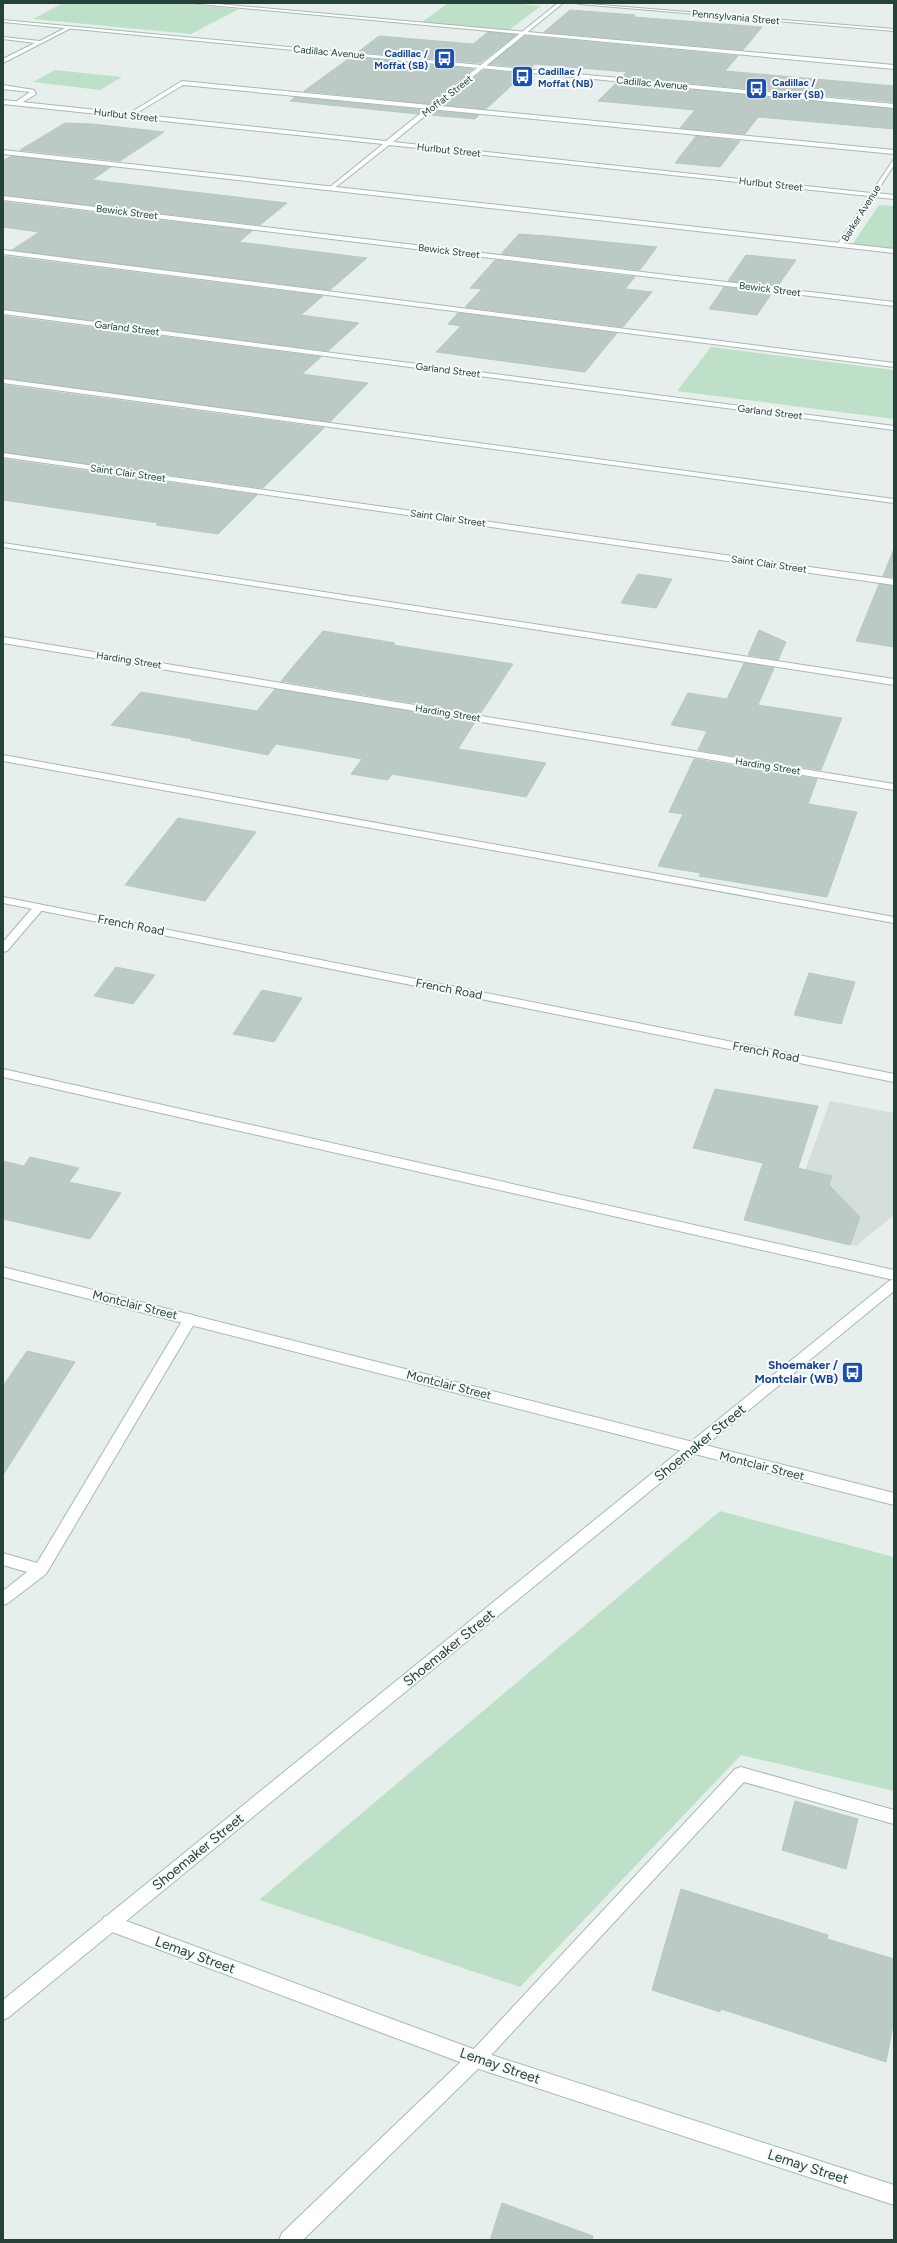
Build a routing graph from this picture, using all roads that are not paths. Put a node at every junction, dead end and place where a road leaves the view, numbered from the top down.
1 (190, 3) edge
2 (561, 3) edge
3 (579, 3) edge
4 (3, 21) edge
5 (69, 28) junction
6 (894, 30) edge
7 (524, 33) junction
8 (3, 38) edge
9 (40, 42) junction
10 (3, 61) edge
11 (484, 67) junction
12 (894, 67) edge
13 (3, 87) edge
14 (3, 102) edge
15 (16, 104) junction
16 (894, 106) edge
17 (433, 107) junction
18 (128, 116) junction
19 (388, 143) junction
20 (3, 152) edge
21 (894, 152) edge
22 (894, 161) edge
23 (332, 188) junction
24 (872, 195) junction
25 (894, 197) edge
26 (3, 198) edge
27 (840, 245) junction
28 (3, 252) edge
29 (894, 252) edge
30 (894, 304) edge
31 (3, 312) edge
32 (894, 365) edge
33 (3, 381) edge
34 (894, 428) edge
35 (3, 455) edge
36 (894, 501) edge
37 (3, 545) edge
38 (894, 582) edge
39 (3, 640) edge
40 (894, 682) edge
41 (3, 758) edge
42 (894, 787) edge
43 (3, 900) edge
44 (39, 907) junction
45 (894, 920) edge
46 (3, 949) edge
47 (3, 1073) edge
48 (894, 1078) edge
49 (3, 1272) edge
50 (894, 1275) edge
51 (894, 1284) edge
52 (190, 1319) junction
53 (694, 1448) junction
54 (894, 1498) edge
55 (3, 1559) edge
56 (40, 1570) junction
57 (3, 1599) edge
58 (894, 1817) edge
59 (110, 1923) junction
60 (3, 2011) edge
61 (476, 2058) junction
62 (894, 2195) edge
63 (289, 2240) edge

1 - 7 street
2 - 7 street, Moffat Street
3 - 6 street, Pennsylvania Street
4 - 5 street, Cadillac Avenue
5 - 9 street
5 - 11 street, Cadillac Avenue
7 - 11 street, Moffat Street
7 - 12 street
8 - 9 street
9 - 10 street
11 - 16 street, Cadillac Avenue
11 - 17 street, Moffat Street
13 - 15 street
14 - 15 street, Hurlbut Street
15 - 18 street, Hurlbut Street
17 - 18 street
17 - 19 street, Moffat Street
17 - 21 street
18 - 19 street, Hurlbut Street
19 - 23 street, Moffat Street
19 - 24 street, Hurlbut Street
20 - 23 street
22 - 24 street, Barker Avenue
23 - 27 street
24 - 25 street, Hurlbut Street
24 - 27 street, Barker Avenue
26 - 30 street, Bewick Street
27 - 29 street
28 - 32 street
31 - 34 street, Garland Street
33 - 36 street
35 - 38 street, Saint Clair Street
37 - 40 street
39 - 42 street, Harding Street
41 - 45 street
43 - 44 street, French Road
44 - 46 street
44 - 48 street, French Road
47 - 50 street
49 - 52 street, Montclair Street
51 - 53 street, Shoemaker Street
52 - 53 street, Montclair Street
52 - 56 street
53 - 54 street, Montclair Street
53 - 59 street, Shoemaker Street
55 - 56 street
56 - 57 street
58 - 61 street
59 - 60 street, Shoemaker Street
59 - 61 street, Lemay Street
61 - 62 street, Lemay Street
61 - 63 street

